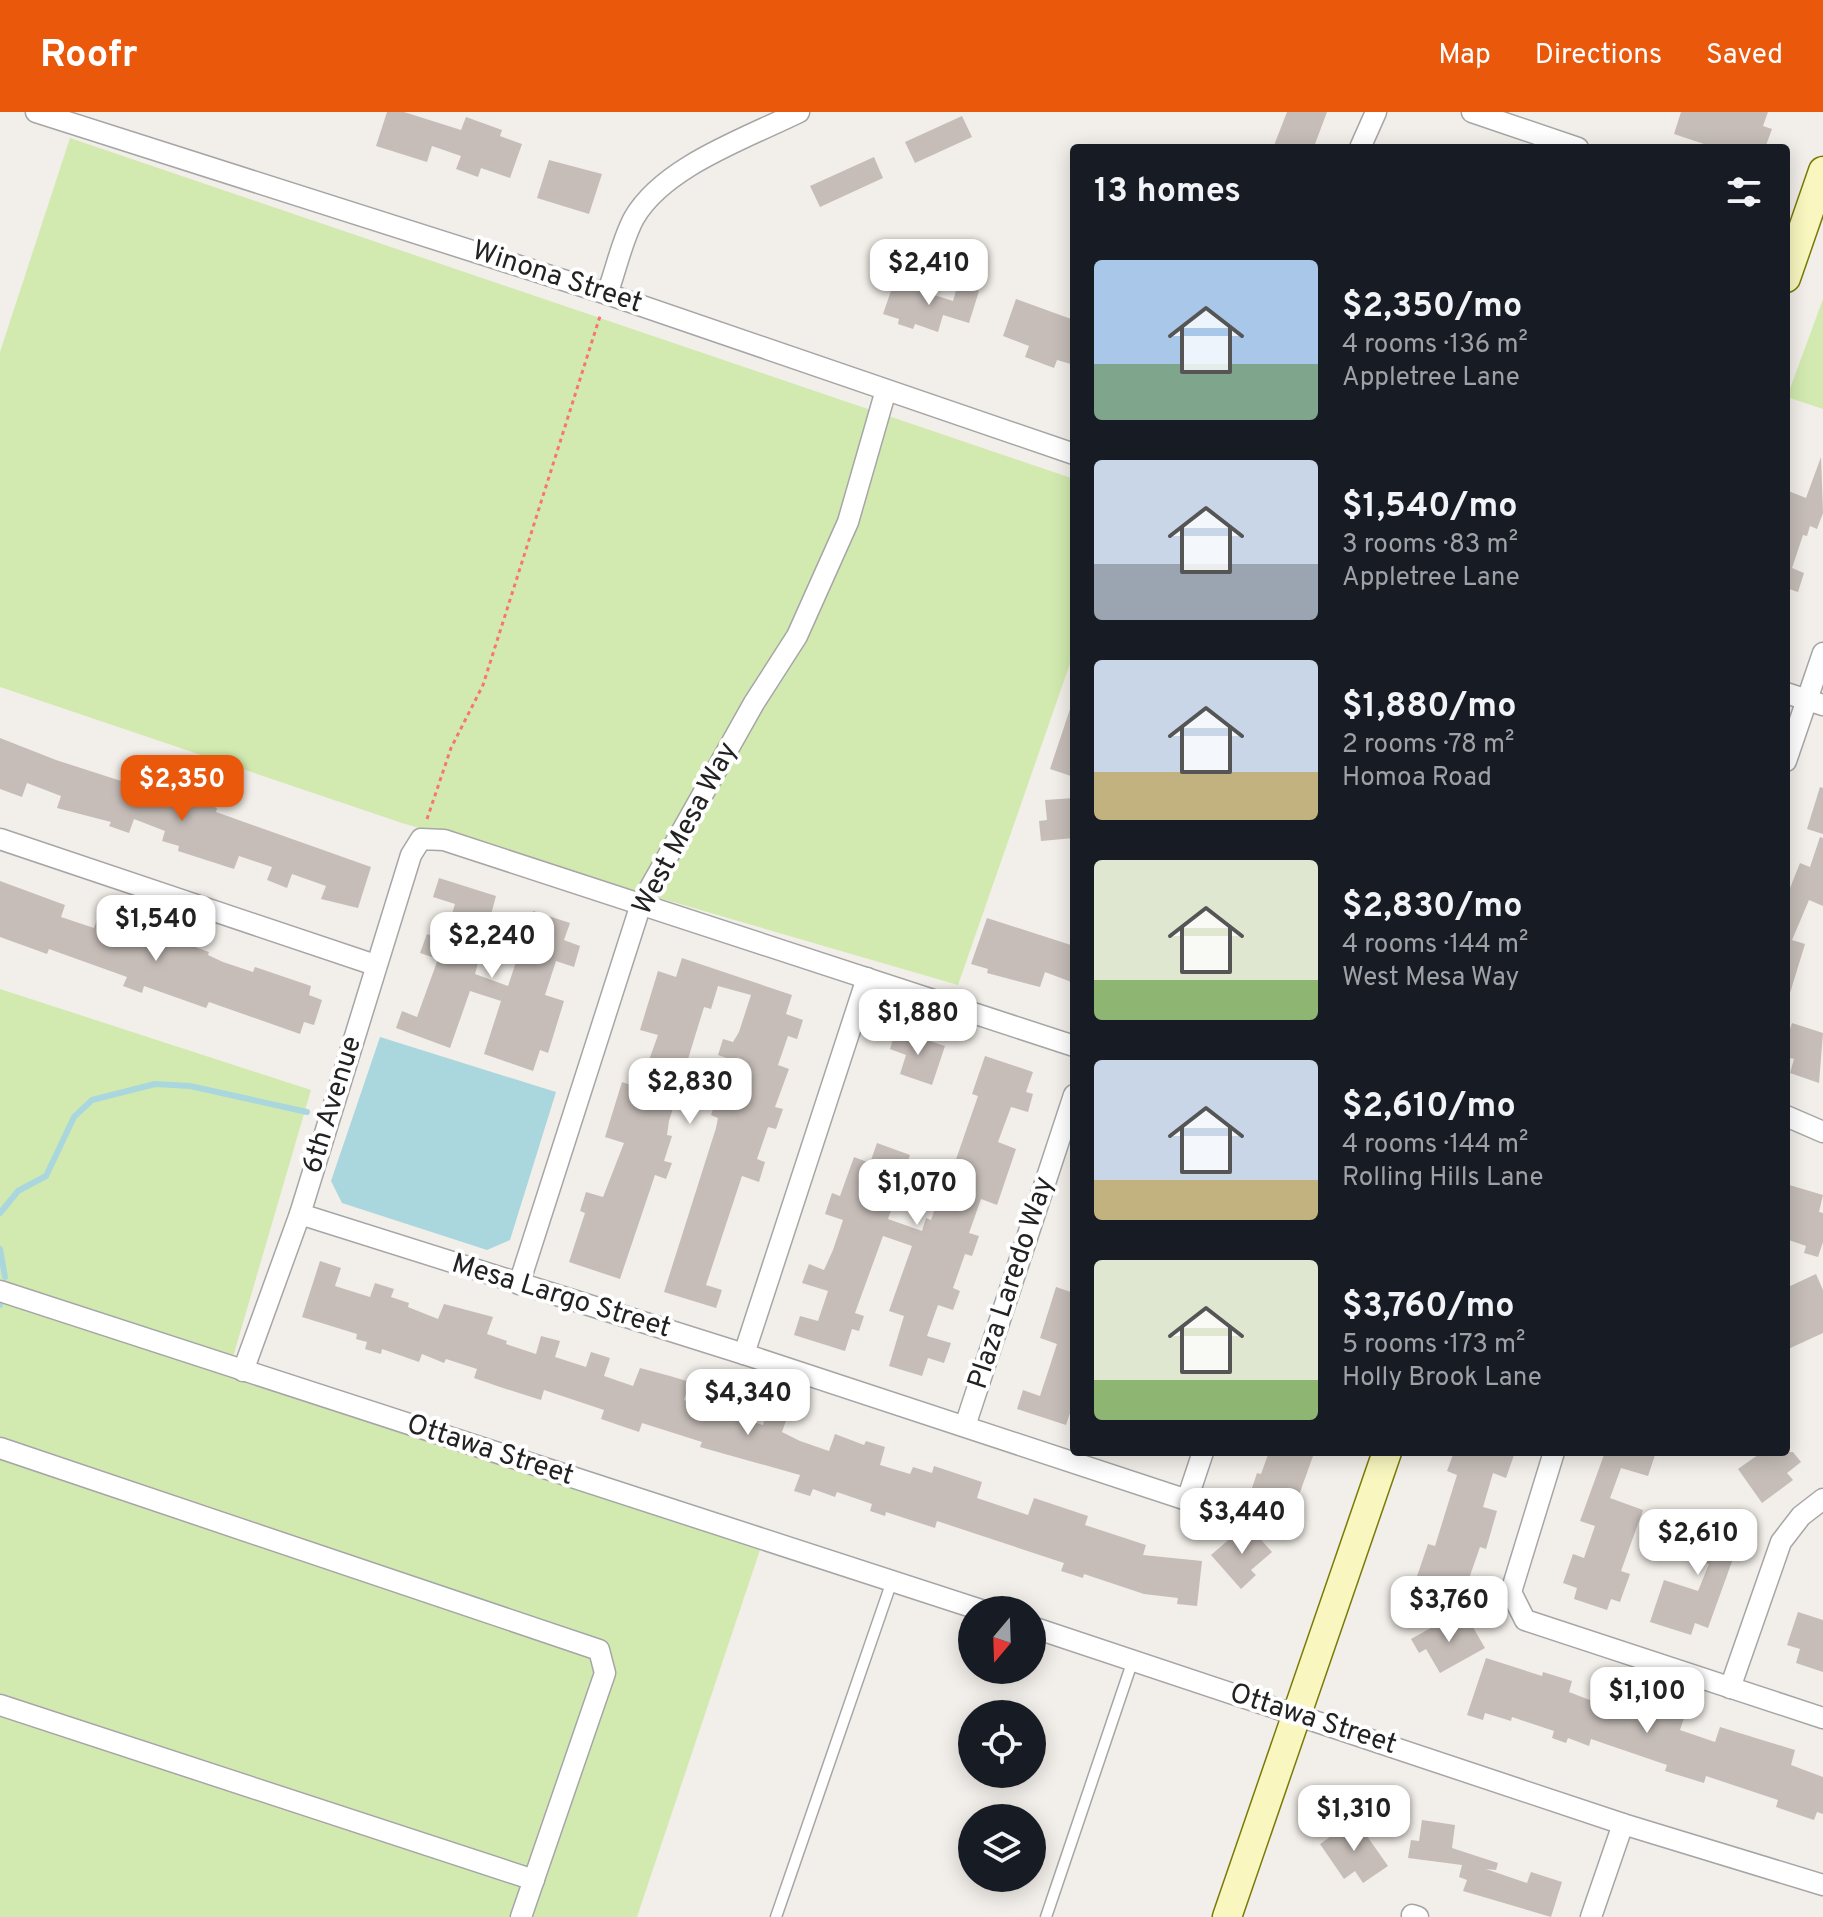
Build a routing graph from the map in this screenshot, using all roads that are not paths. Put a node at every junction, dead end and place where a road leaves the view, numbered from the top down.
1 (36, 112) edge
2 (799, 112) edge
3 (1376, 112) edge
4 (1472, 112) edge
5 (1361, 144) edge
6 (1566, 144) edge
7 (1823, 171) edge
8 (1795, 222) edge
9 (1790, 253) edge
10 (607, 294) junction
11 (886, 390) junction
12 (1070, 453) edge
13 (1823, 653) edge
14 (1790, 694) edge
15 (1815, 702) edge
16 (1790, 753) edge
17 (0, 839) edge
18 (641, 904) junction
19 (375, 965) junction
20 (867, 978) junction
21 (1070, 1045) edge
22 (1070, 1107) edge
23 (1790, 1118) edge
24 (1823, 1132) edge
25 (300, 1214) junction
26 (519, 1284) junction
27 (0, 1291) edge
28 (744, 1354) junction
29 (243, 1371) junction
30 (965, 1426) junction
31 (0, 1448) edge
32 (1202, 1456) edge
33 (1386, 1456) edge
34 (1553, 1456) edge
35 (1823, 1499) edge
36 (892, 1581) junction
37 (958, 1603) edge
38 (1046, 1632) edge
39 (1133, 1660) junction
40 (1730, 1688) junction
41 (0, 1705) edge
42 (1297, 1714) junction
43 (1823, 1718) edge
44 (1623, 1824) junction
45 (534, 1880) junction
46 (1823, 1885) edge
47 (521, 1917) edge
48 (776, 1917) edge
49 (1046, 1917) edge
50 (1227, 1917) edge
51 (1591, 1917) edge

1 - 10 street, Winona Street
2 - 10 street
3 - 5 street
4 - 6 street
7 - 8 main road
8 - 9 main road
10 - 11 street, Winona Street
11 - 12 street, Winona Street
11 - 18 street, West Mesa Way
13 - 15 street
14 - 15 street
15 - 16 street
17 - 19 street
18 - 19 street, 6th Avenue
18 - 20 street
18 - 26 street, West Mesa Way
19 - 25 street, 6th Avenue
20 - 21 street
20 - 28 street
22 - 30 street, Plaza Laredo Way
23 - 24 street
25 - 26 street, Mesa Largo Street
25 - 29 street, 6th Avenue
26 - 28 street, Mesa Largo Street
27 - 29 street, Ottawa Street
28 - 30 street, Mesa Largo Street
29 - 36 street, Ottawa Street
30 - 32 street, Mesa Largo Street
31 - 45 street
33 - 42 main road
34 - 40 street
35 - 40 street
36 - 37 street, Ottawa Street
36 - 48 lane
38 - 39 street, Ottawa Street
39 - 42 street, Ottawa Street
39 - 49 lane
40 - 43 street
41 - 45 street
42 - 44 street, Ottawa Street
42 - 50 main road
44 - 46 street, Ottawa Street
44 - 51 street
45 - 47 street

